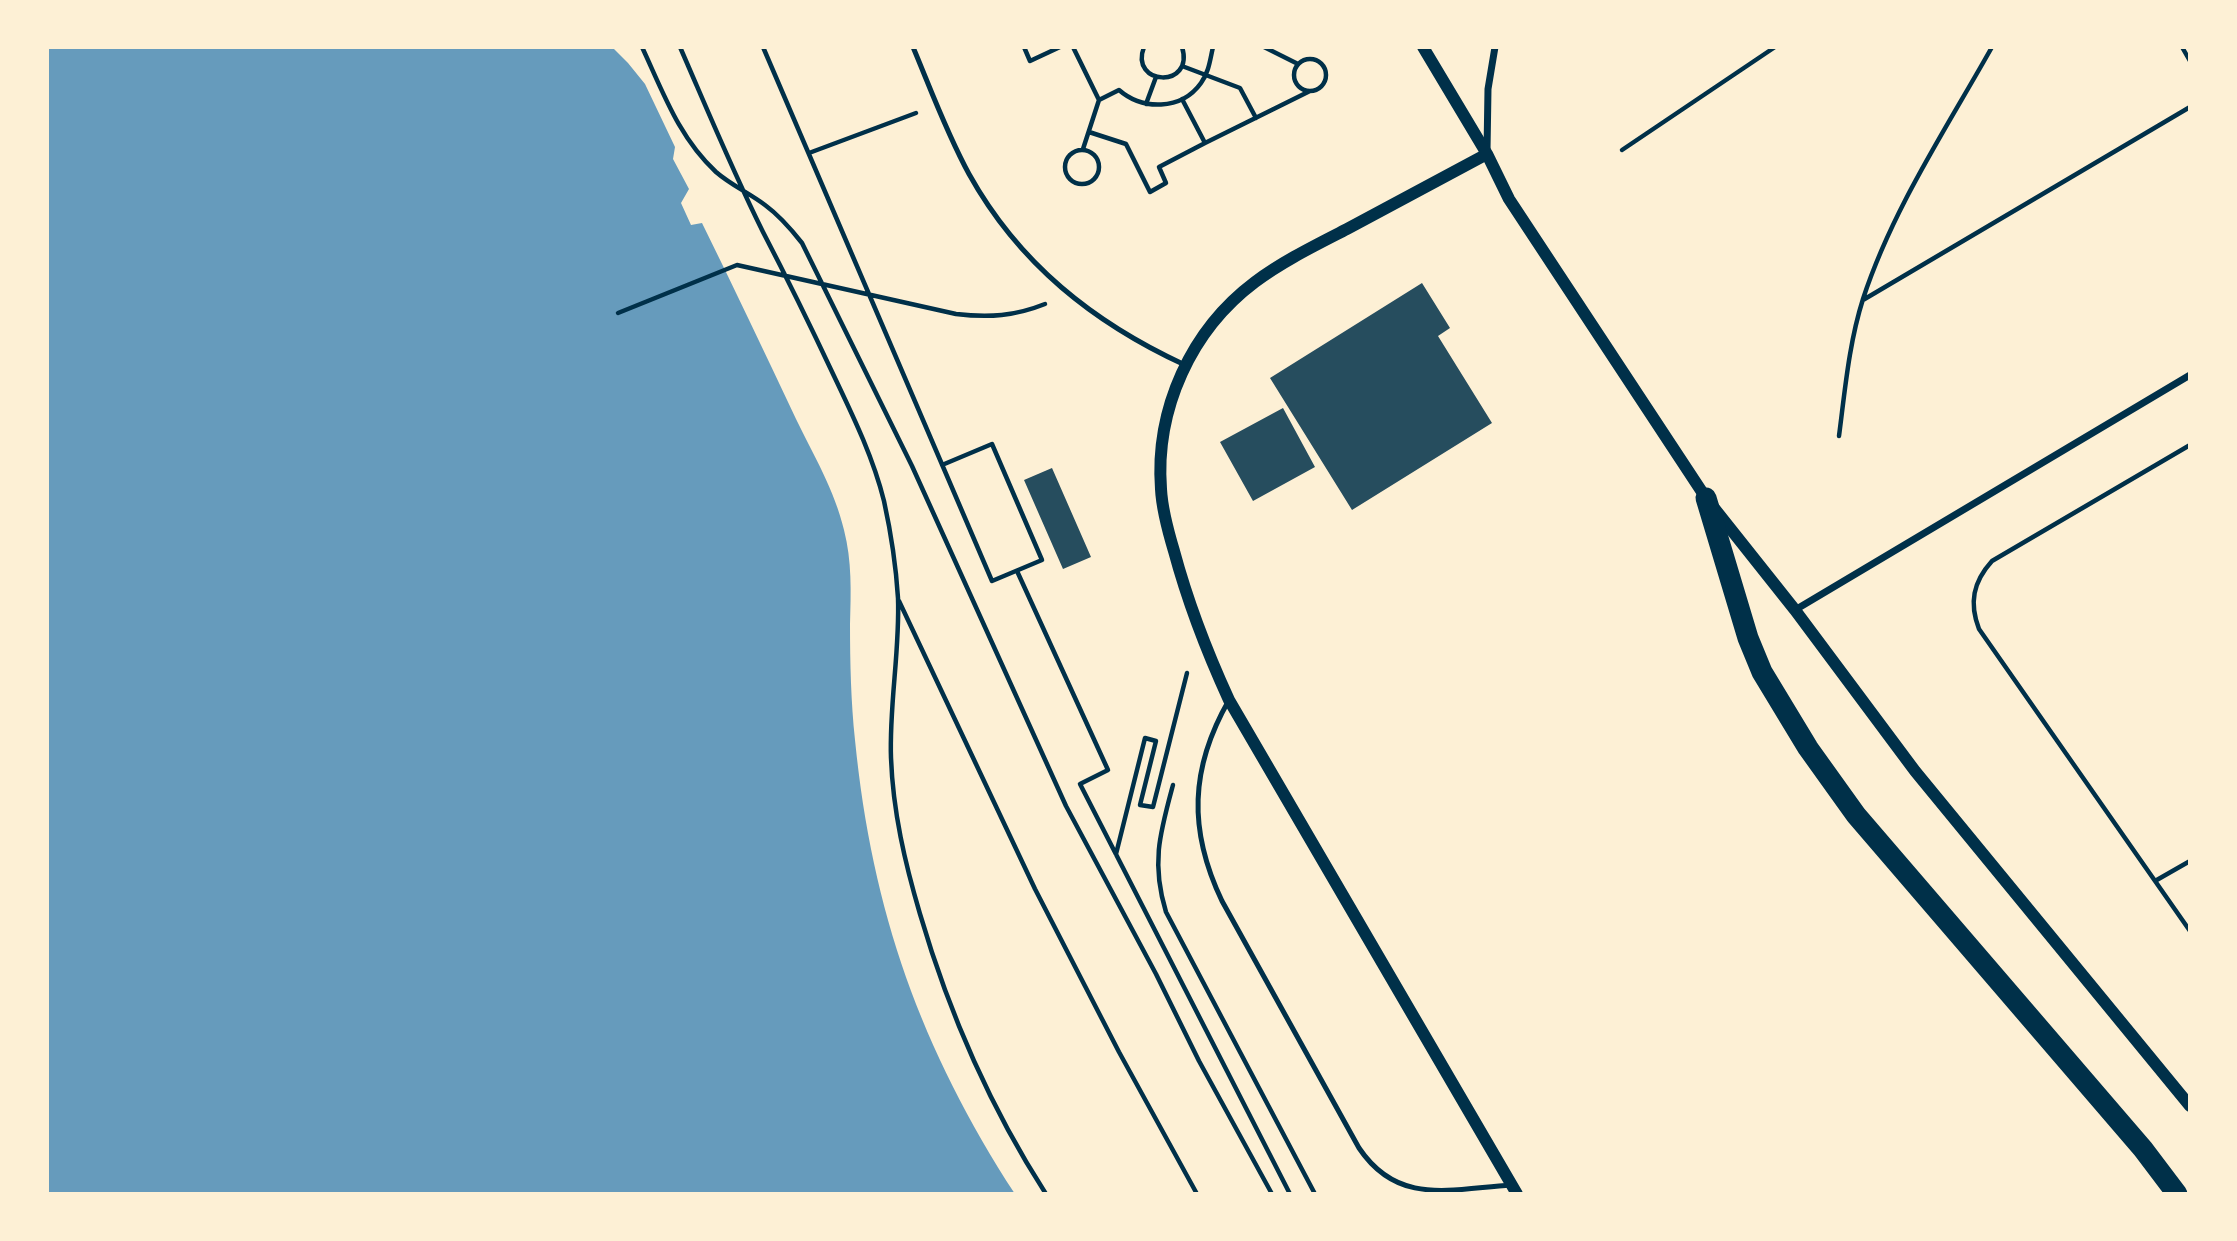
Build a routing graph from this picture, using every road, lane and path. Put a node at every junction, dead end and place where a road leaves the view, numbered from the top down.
1 (642, 47) edge
2 (680, 47) edge
3 (763, 47) edge
4 (913, 47) edge
5 (1024, 47) edge
6 (1060, 47) edge
7 (1073, 47) edge
8 (1144, 47) edge
9 (1182, 47) edge
10 (1213, 47) edge
11 (1264, 47) edge
12 (1423, 47) edge
13 (1495, 47) edge
14 (1776, 47) edge
15 (1992, 47) edge
16 (2182, 47) edge
17 (2190, 61) edge
18 (1298, 64) junction
19 (1182, 66) junction
20 (1206, 75) junction
21 (1156, 77) junction
22 (1310, 91) junction
23 (1182, 99) junction
24 (1099, 100) junction
25 (1146, 104) junction
26 (2190, 107) edge
27 (916, 113) dead end
28 (1256, 118) junction
29 (1089, 132) junction
30 (1205, 143) junction
31 (1083, 149) junction
32 (1622, 150) dead end
33 (808, 153) junction
34 (1487, 154) junction
35 (743, 191) junction
36 (1067, 294) junction
37 (1863, 301) junction
38 (618, 313) dead end
39 (1185, 365) junction
40 (2190, 375) edge
41 (1839, 436) dead end
42 (2190, 445) edge
43 (943, 465) junction
44 (1706, 498) junction
45 (1017, 570) junction
46 (898, 599) junction
47 (1795, 610) junction
48 (1199, 632) junction
49 (1228, 700) junction
50 (1116, 854) junction
51 (2190, 861) edge
52 (2155, 881) junction
53 (2190, 931) edge
54 (2190, 1106) edge
55 (1514, 1189) edge
56 (1046, 1194) edge
57 (1197, 1194) edge
58 (1272, 1194) edge
59 (1290, 1194) edge
60 (2177, 1194) edge

1 - 35 path
2 - 35 path
3 - 33 path
4 - 36 lane
5 - 6 path
7 - 24 path
8 - 21 path
9 - 19 path
10 - 20 path
11 - 18 path
12 - 34 street
13 - 34 street
14 - 32 path
15 - 37 path
16 - 17 path
18 - 22 path
18 - 22 path
19 - 20 path
19 - 21 path
20 - 23 path
20 - 28 path
21 - 25 path
22 - 28 path
23 - 25 path
23 - 30 path
24 - 25 path
24 - 29 path
26 - 37 path
27 - 33 path
28 - 30 path
29 - 30 path
29 - 31 path
31 - 31 path
33 - 43 path
34 - 39 street
34 - 44 street
35 - 46 path
35 - 58 path
36 - 38 path
36 - 39 lane
37 - 41 path
39 - 48 street
40 - 47 street
42 - 52 path
43 - 45 path
43 - 45 path
44 - 47 street
44 - 60 highway
45 - 50 path
46 - 56 path
46 - 57 path
47 - 54 street
48 - 49 street
48 - 50 path
49 - 55 street
49 - 55 lane
50 - 59 path
51 - 52 path
52 - 53 path

